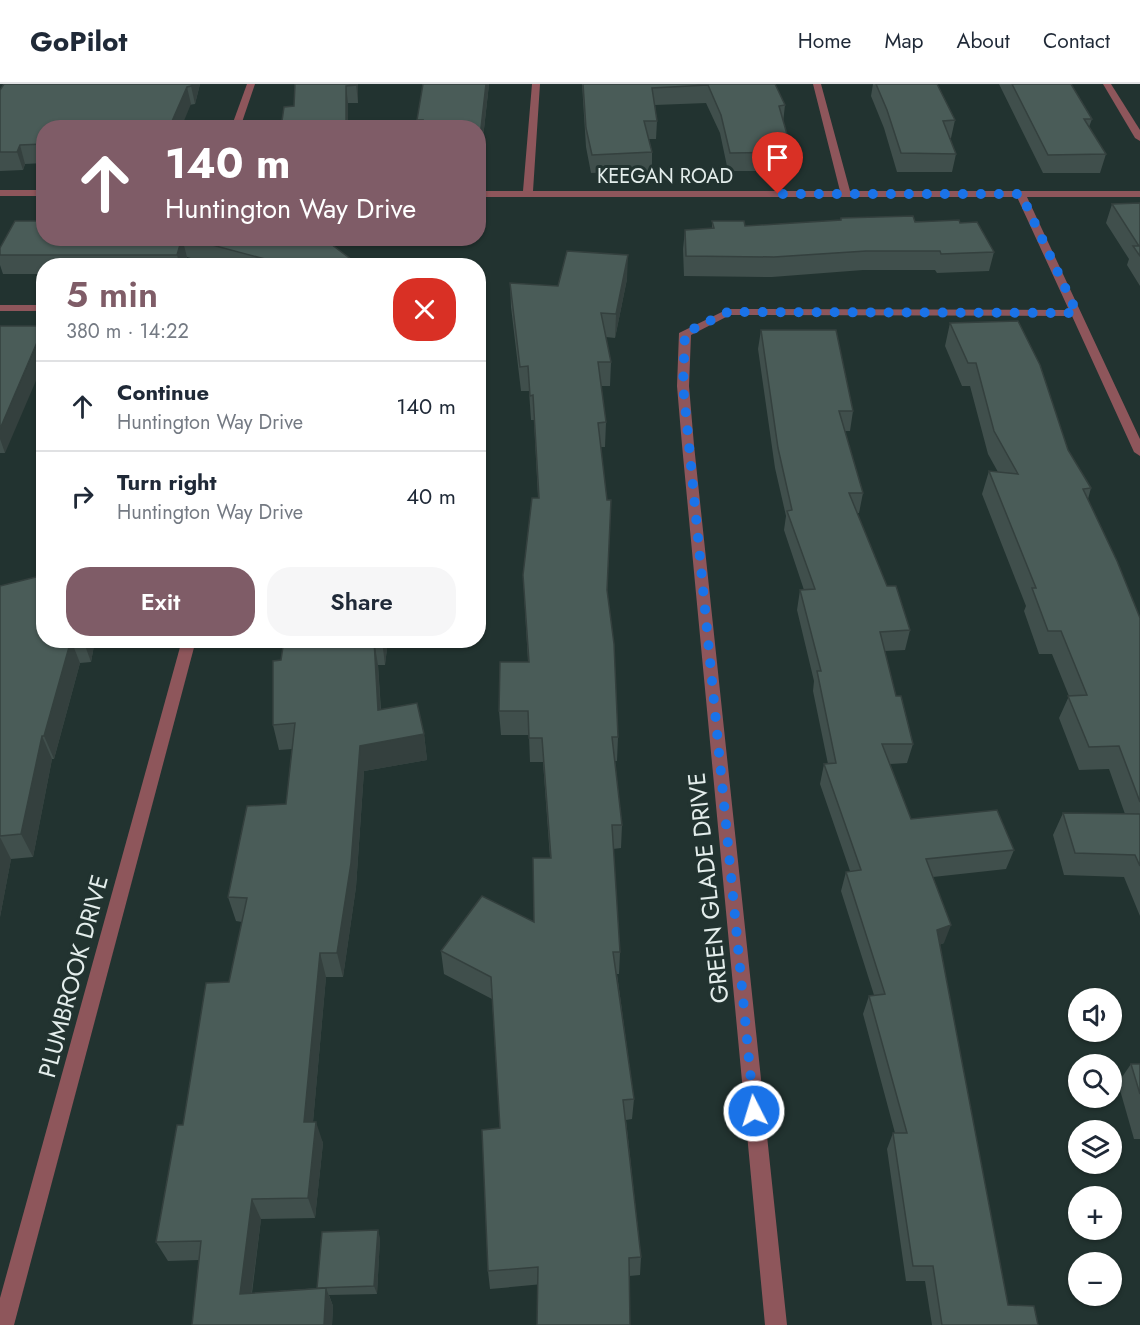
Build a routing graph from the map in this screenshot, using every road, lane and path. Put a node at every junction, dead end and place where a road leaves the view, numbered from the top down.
1 (251, 84) edge
2 (536, 84) edge
3 (817, 84) edge
4 (1107, 84) edge
5 (238, 120) edge
6 (1140, 138) edge
7 (0, 193) edge
8 (36, 193) edge
9 (486, 194) edge
10 (528, 194) junction
11 (846, 194) junction
12 (1021, 194) junction
13 (1140, 194) edge
14 (0, 308) edge
15 (36, 308) edge
16 (1077, 313) junction
17 (1140, 452) edge
18 (187, 648) edge
19 (3, 1325) edge
20 (776, 1325) edge

1 - 5 street
2 - 10 street
3 - 11 street
4 - 6 street
7 - 8 street
9 - 10 street, KEEGAN ROAD
10 - 11 street, KEEGAN ROAD
11 - 12 street, KEEGAN ROAD
12 - 13 street, KEEGAN ROAD
12 - 16 street
14 - 15 street
16 - 17 street
16 - 20 street, GREEN GLADE DRIVE
18 - 19 street, PLUMBROOK DRIVE

